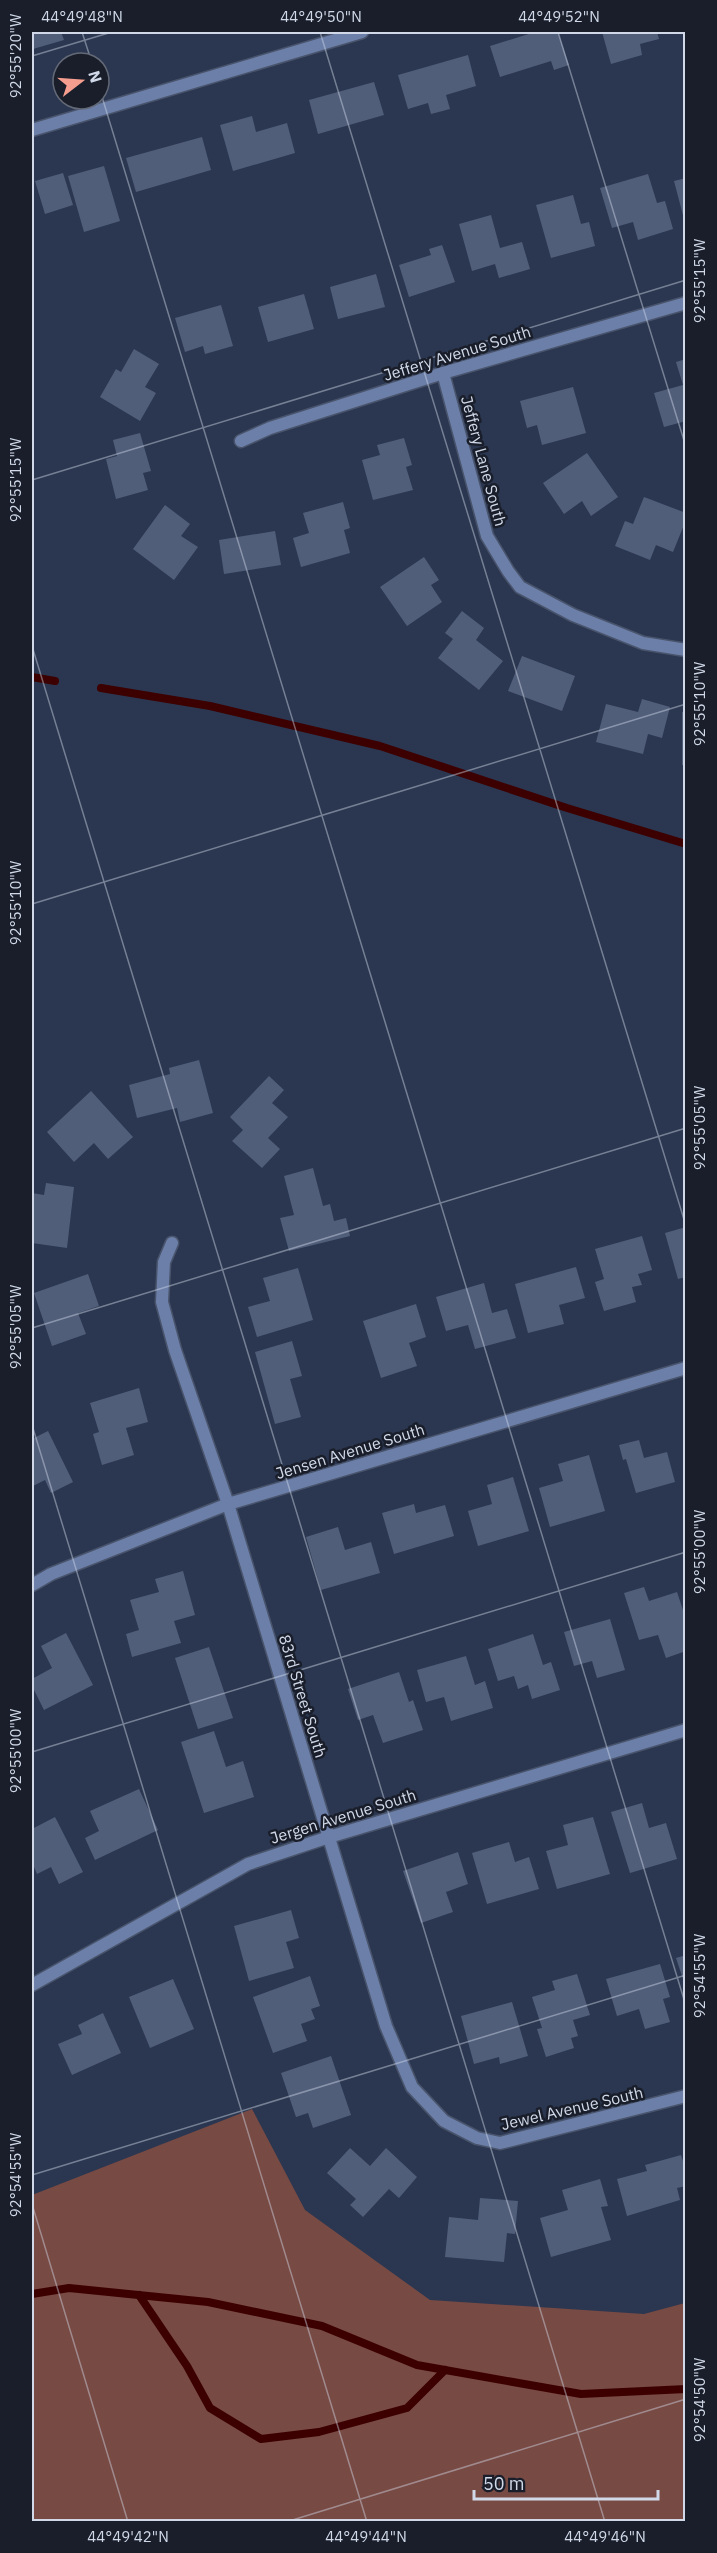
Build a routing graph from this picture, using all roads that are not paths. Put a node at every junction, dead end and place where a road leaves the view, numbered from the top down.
1 (362, 32) edge
2 (32, 130) edge
3 (686, 303) edge
4 (443, 373) junction
5 (240, 441) dead end
6 (686, 650) edge
7 (172, 1243) dead end
8 (686, 1368) edge
9 (228, 1504) junction
10 (32, 1585) edge
11 (686, 1730) edge
12 (329, 1837) junction
13 (32, 1985) edge
14 (686, 2096) edge
15 (466, 2133) joint

1 - 2 street
3 - 4 street, Jeffery Avenue South
4 - 5 street, Jeffery Avenue South
4 - 6 street, Jeffery Lane South
7 - 9 street, 83rd Street South
8 - 9 street, Jensen Avenue South
9 - 10 street, Jensen Avenue South
9 - 12 street, 83rd Street South
11 - 12 street, Jergen Avenue South
12 - 13 street, Jergen Avenue South
12 - 15 street, 83rd Street South
14 - 15 street, Jewel Avenue South

